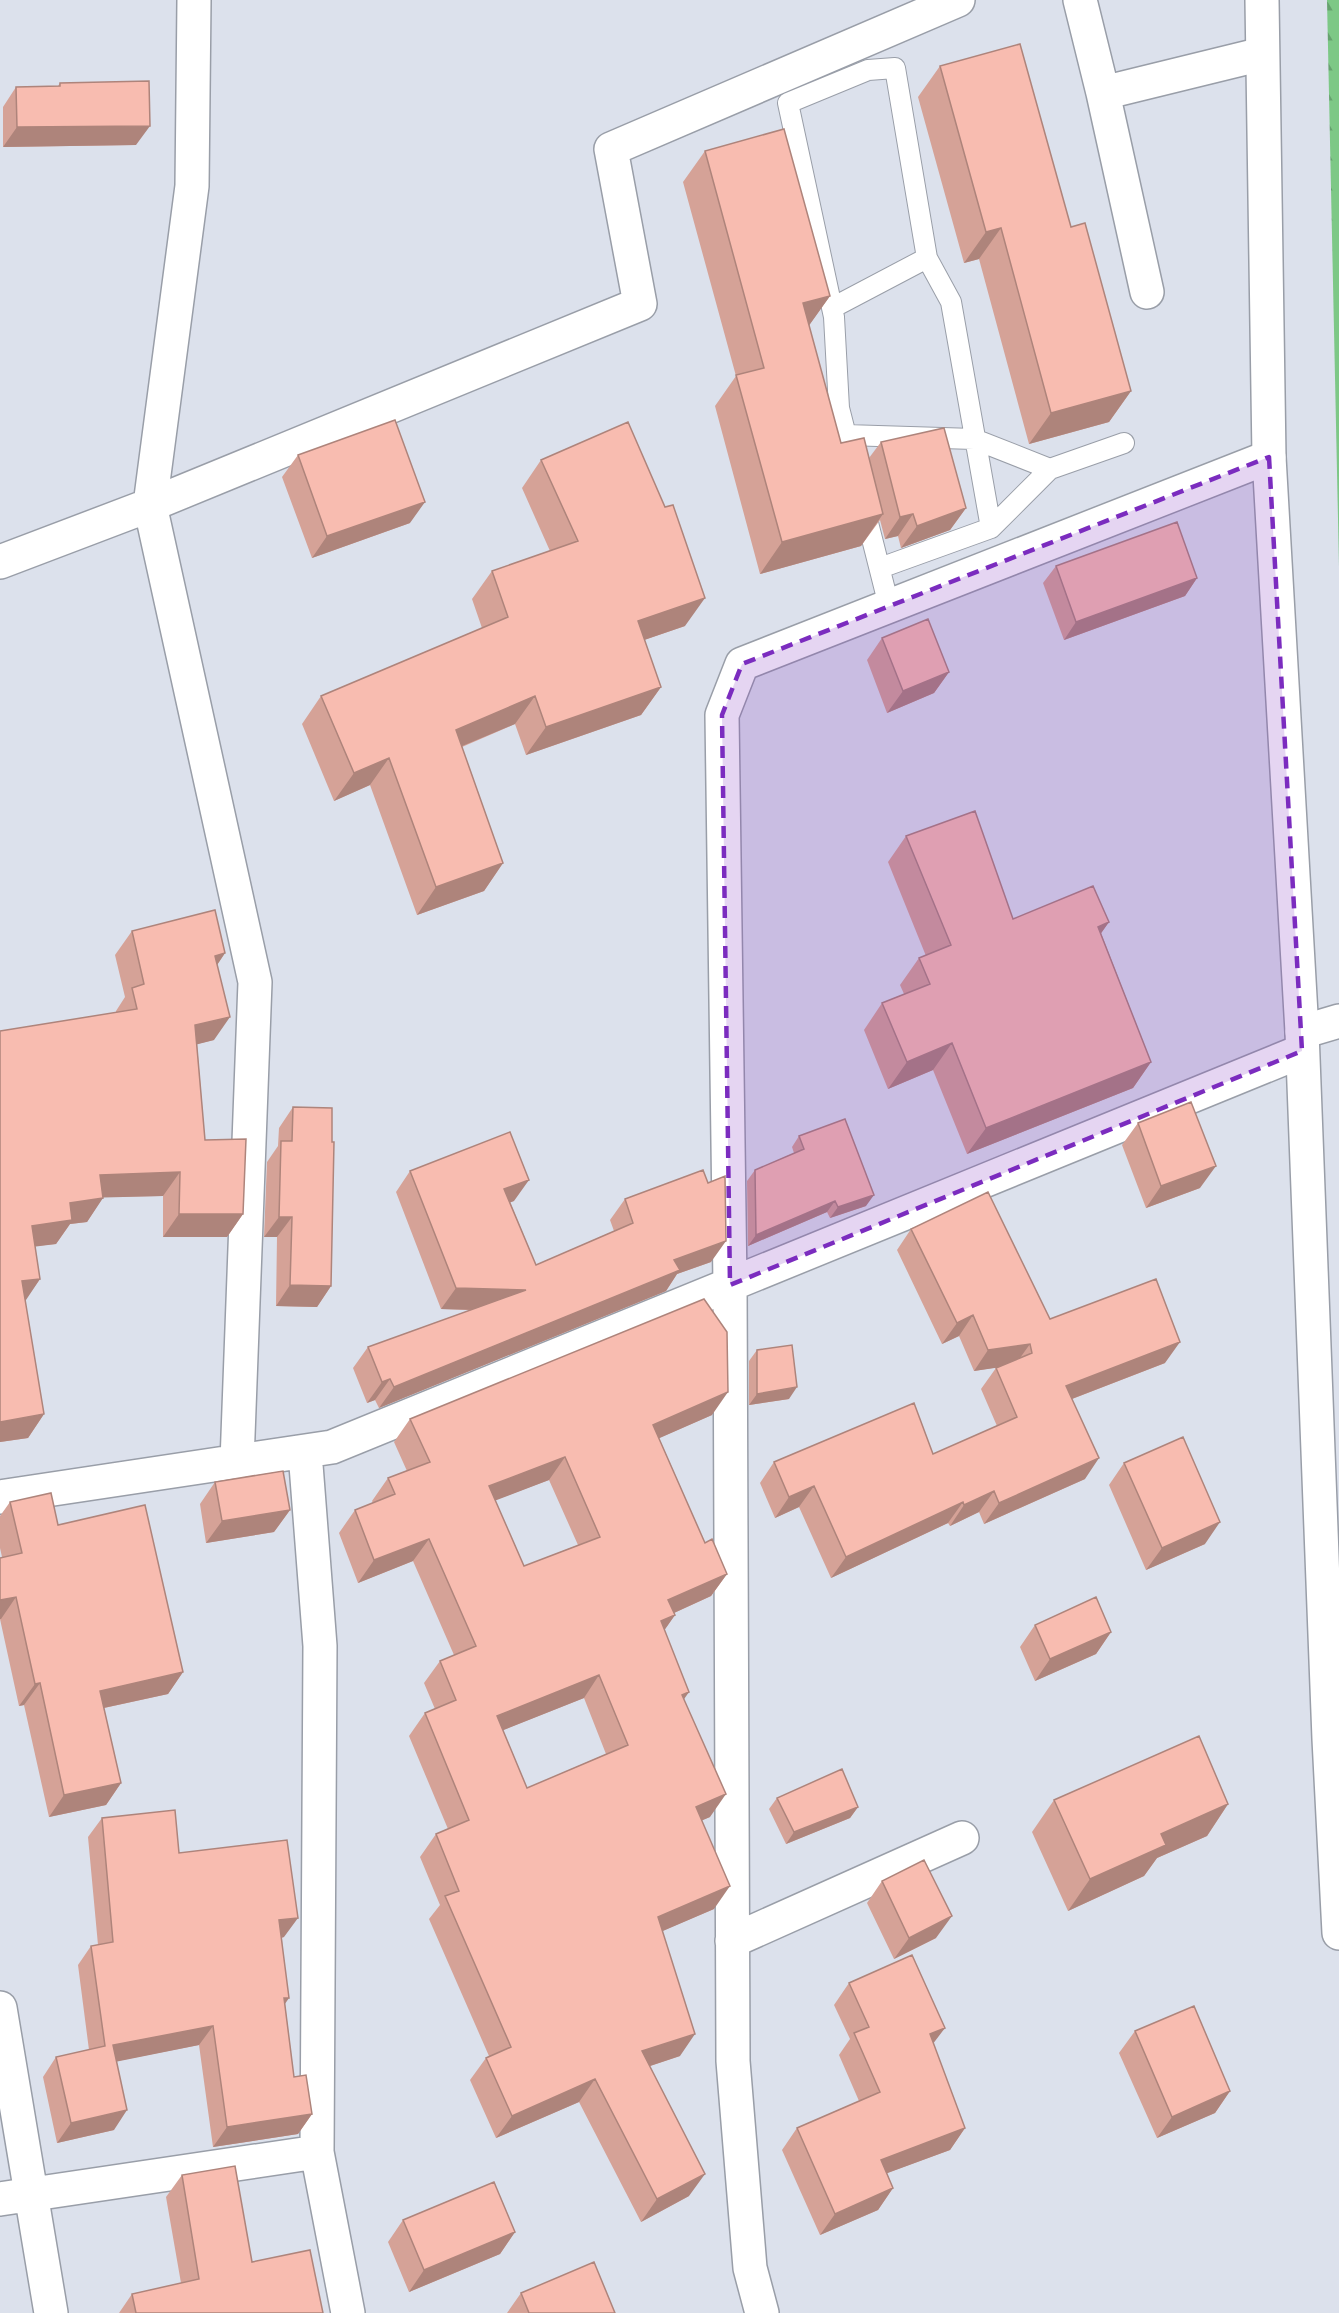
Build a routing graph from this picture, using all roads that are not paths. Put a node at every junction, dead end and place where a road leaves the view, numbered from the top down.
1 (194, 0) edge
2 (1080, 0) edge
3 (1262, 0) edge
4 (952, 1) edge
5 (1262, 54) junction
6 (1103, 93) junction
7 (927, 258) junction
8 (1147, 292) dead end
9 (832, 308) junction
10 (846, 435) junction
11 (974, 440) junction
12 (1124, 442) dead end
13 (1269, 457) junction
14 (1050, 469) junction
15 (150, 504) junction
16 (991, 528) junction
17 (0, 562) edge
18 (880, 568) junction
19 (889, 606) junction
20 (1339, 1021) edge
21 (1302, 1041) junction
22 (730, 1285) junction
23 (304, 1452) junction
24 (237, 1462) junction
25 (0, 1497) edge
26 (1334, 1739) edge
27 (962, 1838) dead end
28 (1339, 1932) edge
29 (732, 1941) junction
30 (0, 2008) edge
31 (317, 2151) junction
32 (16, 2196) edge
33 (51, 2313) edge
34 (348, 2313) edge
35 (762, 2313) edge

1 - 15 street
2 - 6 street
3 - 5 street
4 - 15 street
5 - 6 street
5 - 13 street
6 - 8 street
7 - 9 lane
7 - 9 lane
7 - 11 lane
9 - 10 lane
10 - 11 lane
10 - 18 lane
11 - 14 lane
11 - 16 lane
12 - 14 lane
13 - 19 street
13 - 21 street
14 - 16 lane
15 - 17 street
15 - 24 street
16 - 18 lane
18 - 19 lane
19 - 22 street
20 - 21 street
21 - 22 street
21 - 26 street
22 - 23 street
22 - 29 street
23 - 24 street
23 - 31 street
24 - 25 street
26 - 28 street
27 - 29 street
29 - 35 street
30 - 32 street
31 - 32 street
31 - 34 street
32 - 33 street

